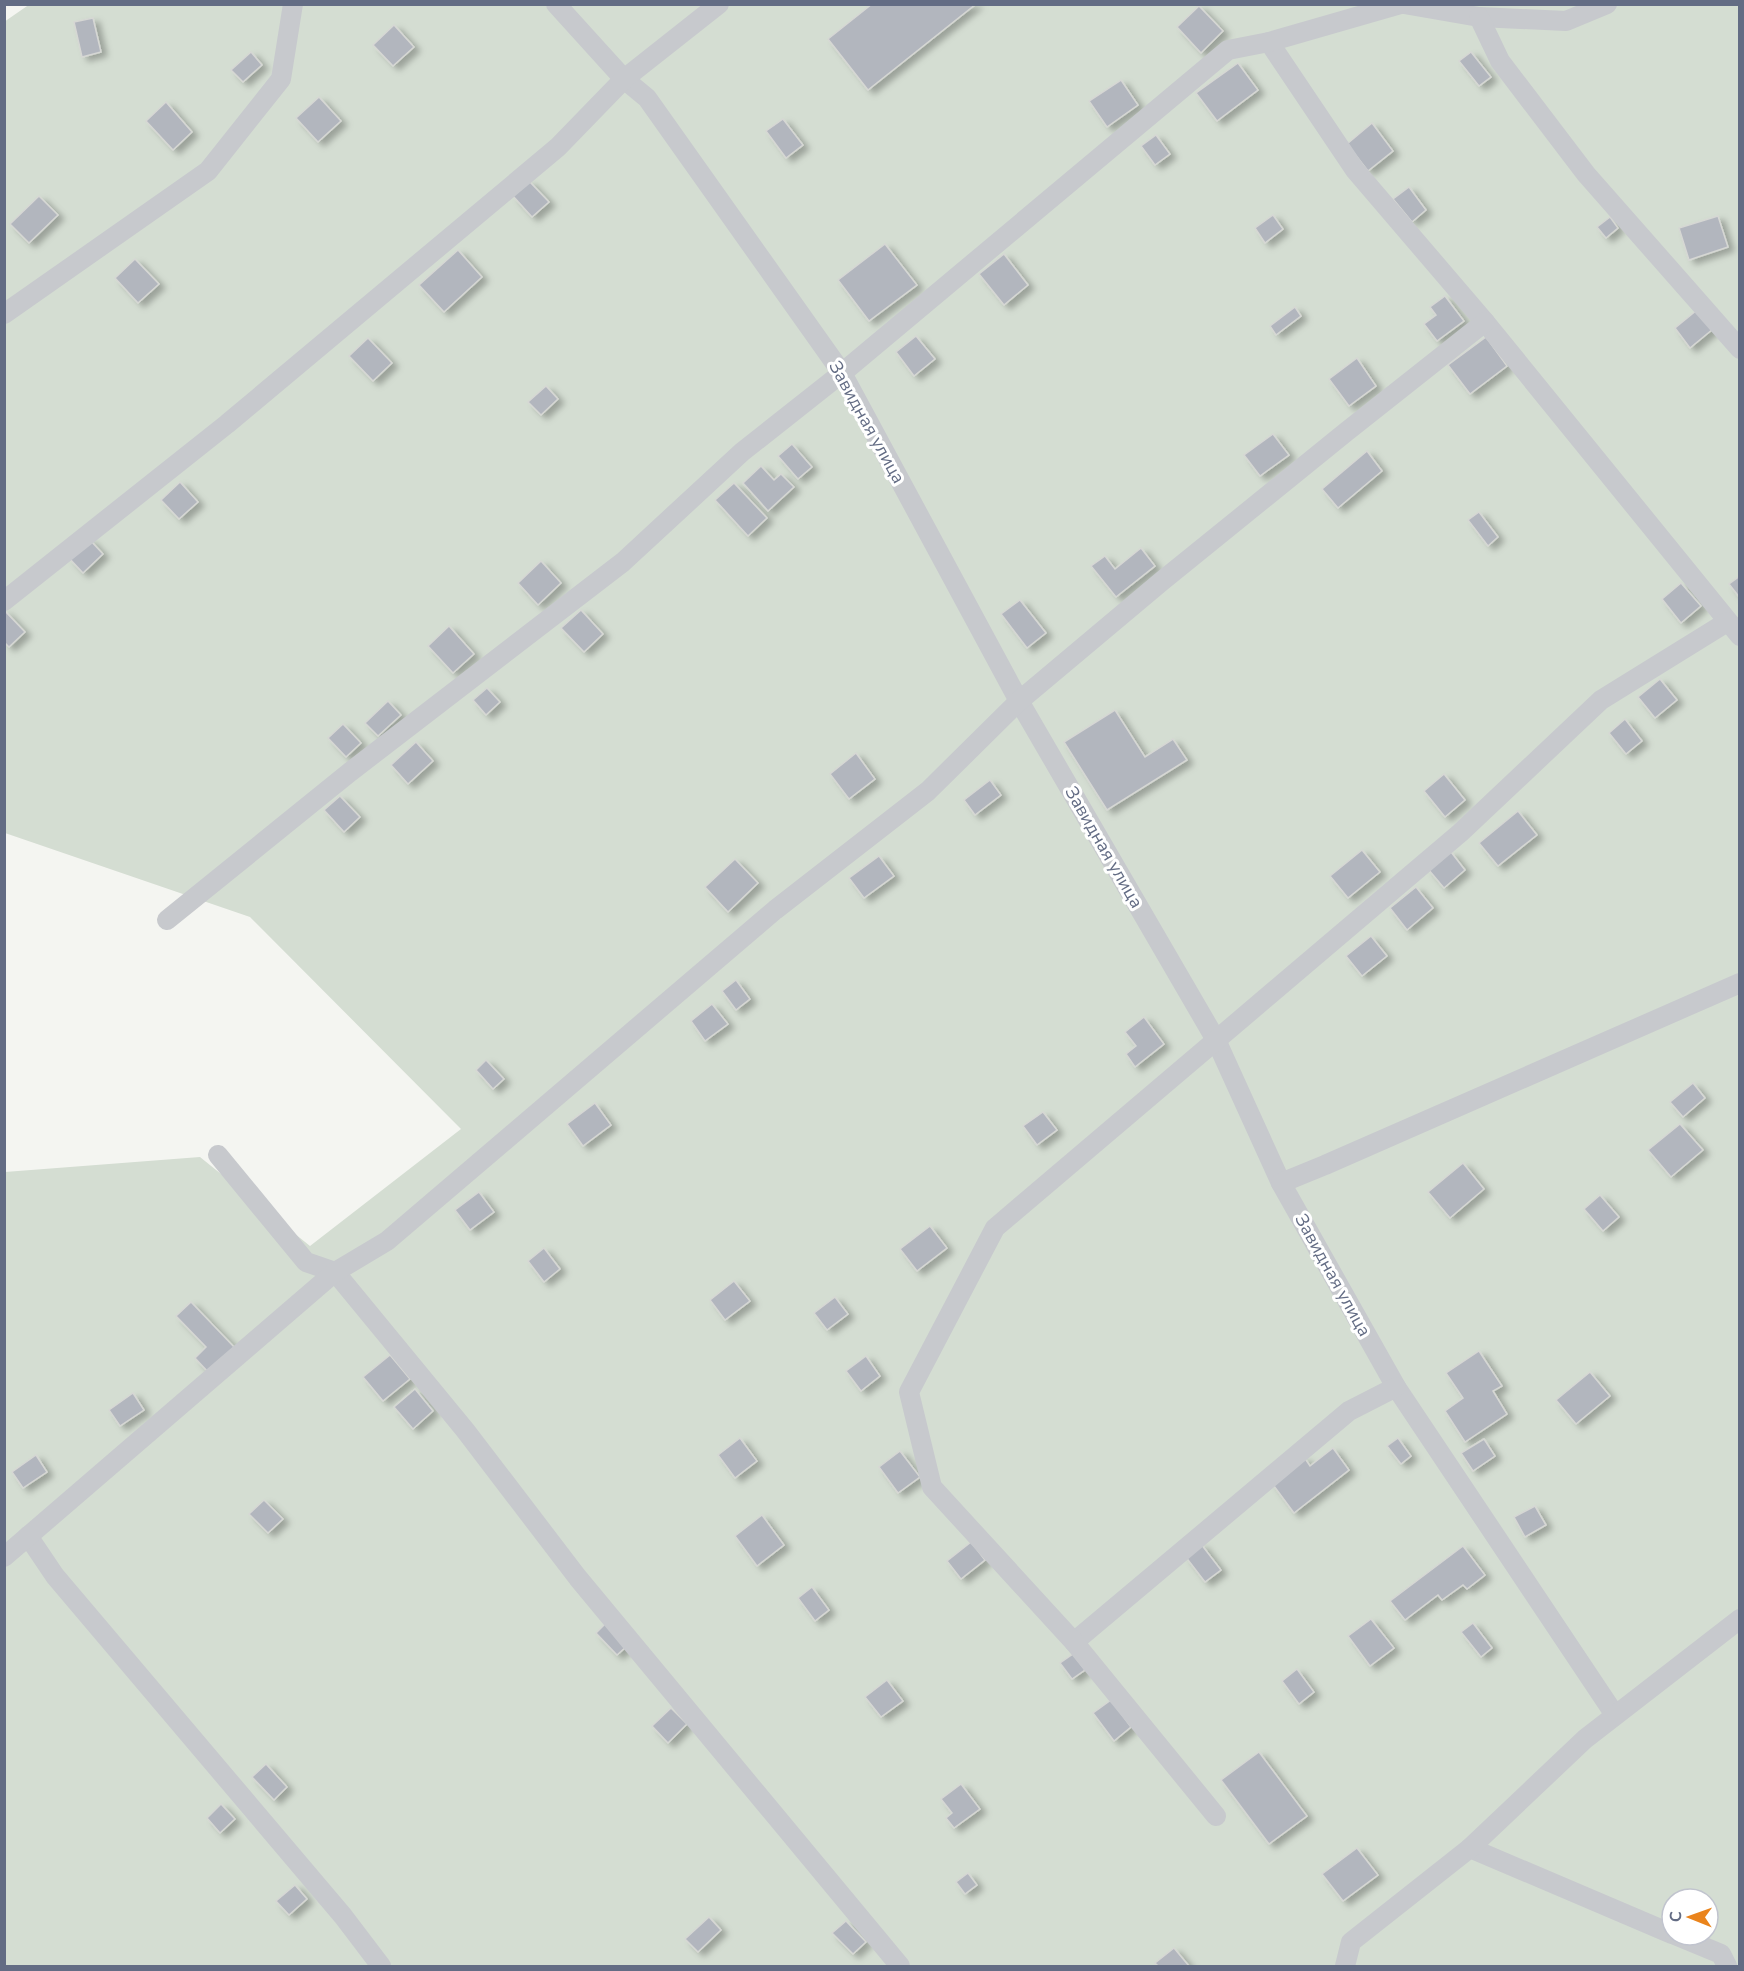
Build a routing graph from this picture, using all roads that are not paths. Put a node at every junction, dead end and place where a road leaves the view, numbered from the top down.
1 (293, 4) edge
2 (556, 4) edge
3 (719, 4) edge
4 (1402, 4) edge
5 (1606, 4) edge
6 (1479, 17) junction
7 (1269, 42) junction
8 (624, 79) junction
9 (4, 314) edge
10 (1485, 322) junction
11 (1740, 349) edge
12 (842, 373) junction
13 (4, 601) edge
14 (1733, 629) edge
15 (1019, 701) junction
16 (167, 920) dead end
17 (1740, 983) edge
18 (1216, 1040) junction
19 (218, 1155) dead end
20 (1281, 1183) junction
21 (335, 1272) junction
22 (1396, 1387) junction
23 (28, 1536) junction
24 (4, 1557) edge
25 (1740, 1619) edge
26 (1074, 1642) junction
27 (1616, 1715) junction
28 (1216, 1816) dead end
29 (1470, 1848) junction
30 (1660, 1928) edge
31 (1705, 1947) edge
32 (381, 1966) edge
33 (900, 1966) edge
34 (1345, 1966) edge
35 (1727, 1966) edge

1 - 9 lane
2 - 8 lane, Завидная улица
3 - 8 lane
4 - 6 lane
4 - 7 lane
5 - 6 lane
6 - 11 lane
7 - 10 lane
7 - 12 lane
8 - 12 lane, Завидная улица
8 - 13 lane
10 - 14 lane
10 - 15 lane
12 - 15 lane, Завидная улица
12 - 16 lane
14 - 18 lane
15 - 18 lane, Завидная улица
15 - 21 lane
17 - 20 lane
18 - 20 lane, Завидная улица
18 - 26 lane
19 - 21 lane
20 - 22 lane, Завидная улица
21 - 23 lane
21 - 33 lane
22 - 26 lane
22 - 27 lane, Завидная улица
23 - 24 lane
23 - 32 lane
25 - 27 lane
26 - 28 lane
27 - 29 lane
29 - 30 lane
29 - 34 lane
31 - 35 lane

